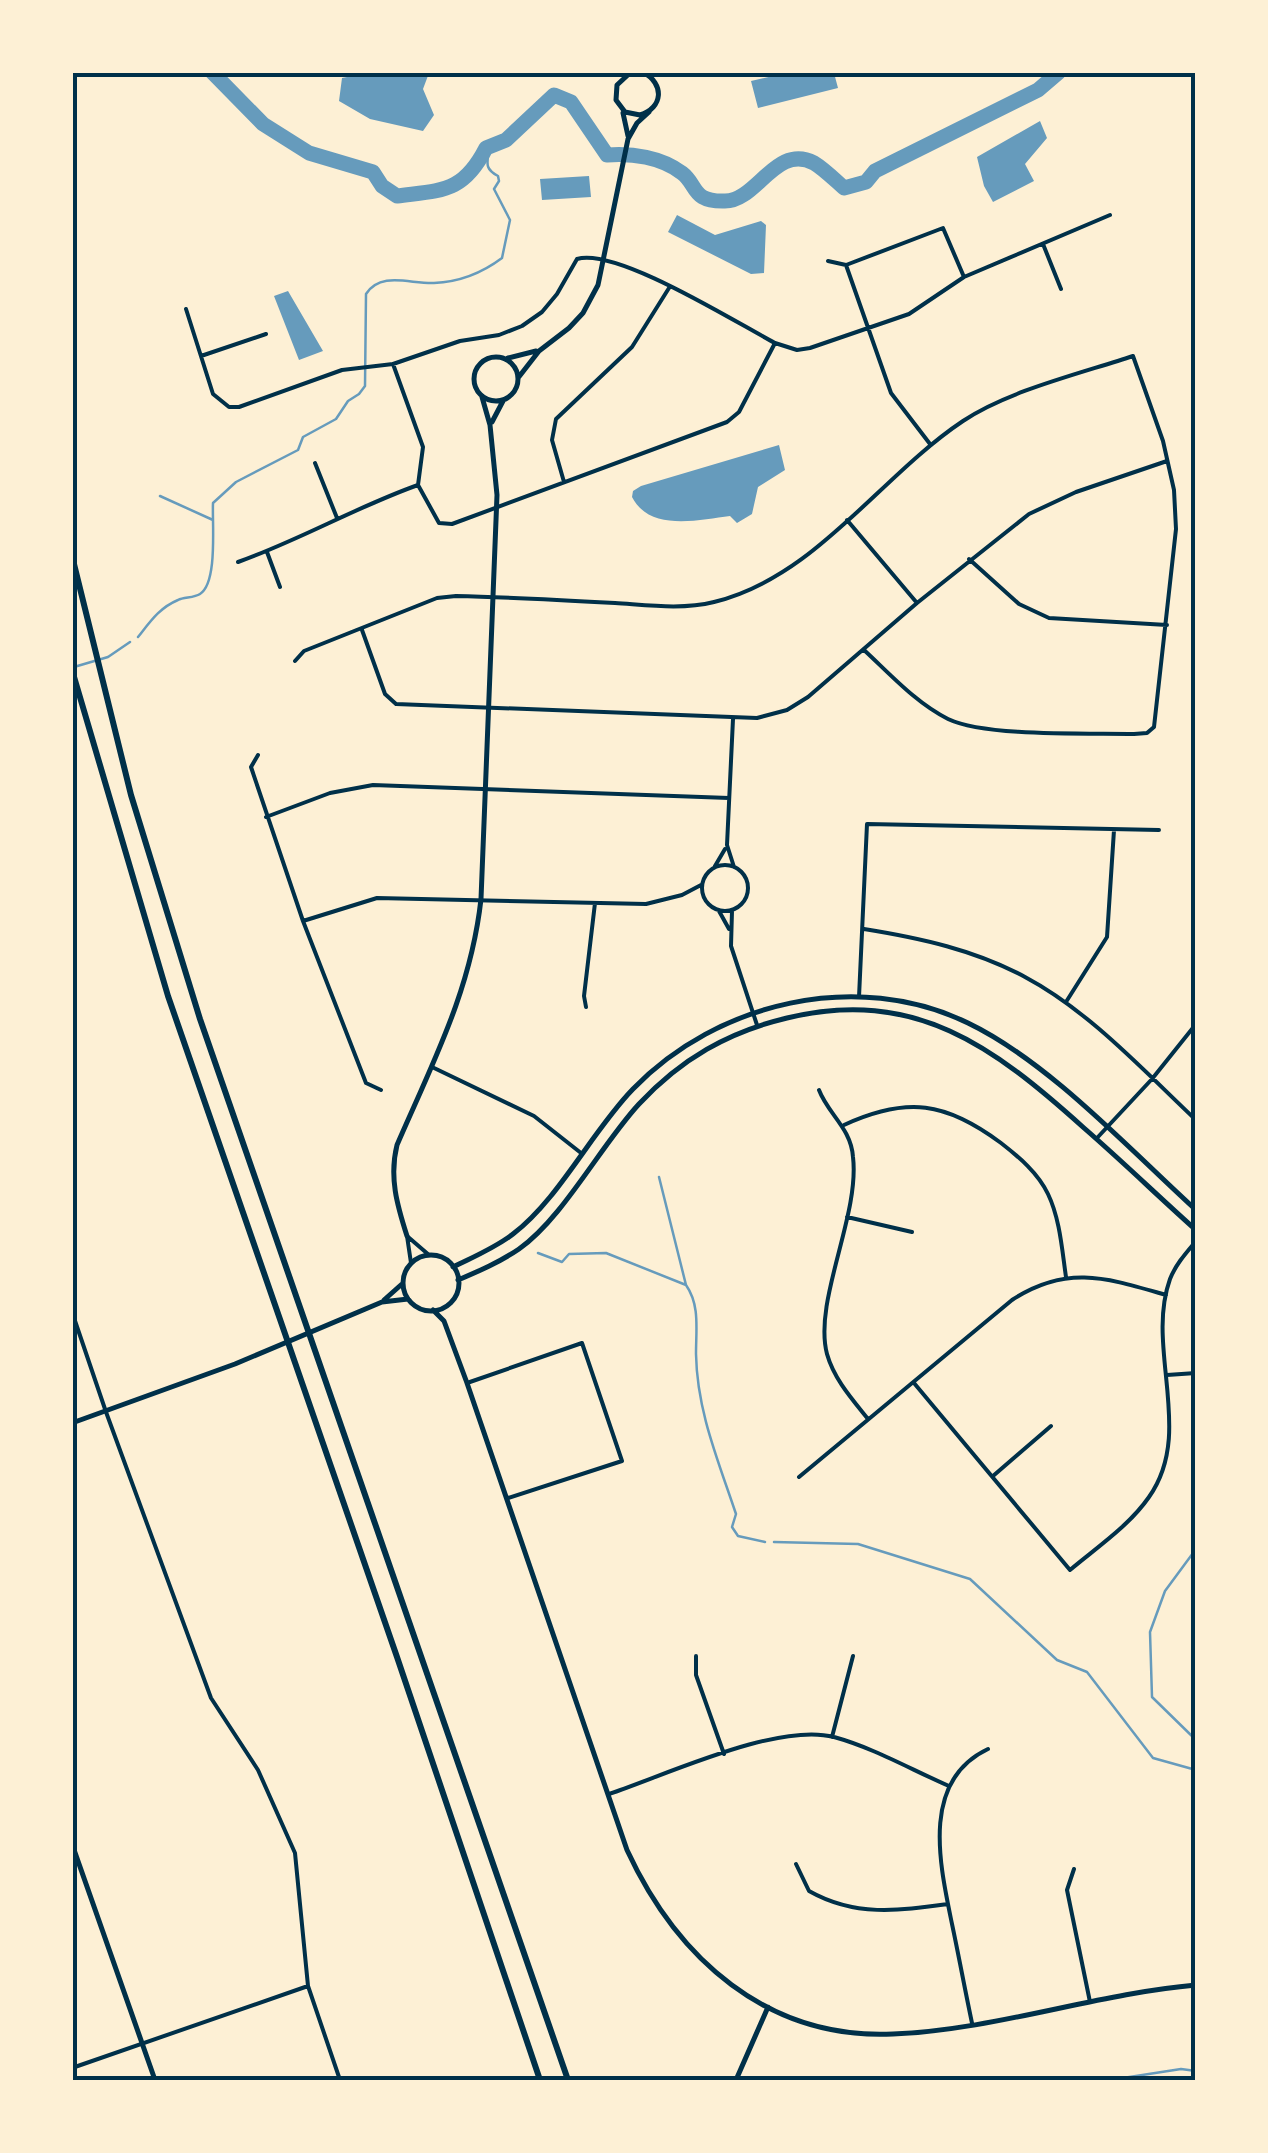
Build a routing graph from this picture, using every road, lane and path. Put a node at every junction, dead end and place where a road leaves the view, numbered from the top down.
1 (631, 72) edge
2 (643, 72) edge
3 (653, 72) edge
4 (655, 81) junction
5 (621, 108) junction
6 (649, 112) junction
7 (628, 140) junction
8 (1110, 216) dead end
9 (945, 219) dead end
10 (943, 228) junction
11 (1043, 244) junction
12 (605, 260) junction
13 (828, 260) dead end
14 (846, 264) junction
15 (964, 277) junction
16 (669, 288) junction
17 (1061, 289) dead end
18 (186, 309) dead end
19 (867, 328) junction
20 (266, 334) dead end
21 (775, 343) junction
22 (539, 350) junction
23 (201, 356) junction
24 (501, 358) junction
25 (394, 364) junction
26 (518, 378) junction
27 (482, 396) junction
28 (504, 400) junction
29 (490, 425) junction
30 (930, 444) junction
31 (1168, 460) junction
32 (315, 463) dead end
33 (564, 483) junction
34 (418, 485) junction
35 (497, 508) junction
36 (337, 518) junction
37 (847, 520) junction
38 (267, 552) junction
39 (72, 556) edge
40 (969, 559) junction
41 (238, 562) dead end
42 (280, 587) dead end
43 (493, 596) junction
44 (917, 602) junction
45 (1167, 625) junction
46 (362, 630) junction
47 (864, 650) junction
48 (295, 661) dead end
49 (72, 670) edge
50 (488, 707) junction
51 (733, 719) junction
52 (258, 755) dead end
53 (485, 787) junction
54 (729, 798) junction
55 (266, 817) junction
56 (1114, 830) junction
57 (1159, 830) dead end
58 (727, 844) junction
59 (734, 867) junction
60 (713, 868) junction
61 (702, 885) junction
62 (682, 896) junction
63 (703, 898) junction
64 (481, 899) junction
65 (595, 903) junction
66 (719, 911) junction
67 (732, 911) junction
68 (304, 921) junction
69 (729, 929) junction
70 (864, 929) junction
71 (858, 998) junction
72 (1066, 1002) junction
73 (586, 1006) dead end
74 (753, 1012) junction
75 (1196, 1024) edge
76 (758, 1025) junction
77 (432, 1067) junction
78 (1152, 1079) junction
79 (381, 1090) dead end
80 (819, 1090) dead end
81 (1196, 1120) edge
82 (844, 1126) junction
83 (1106, 1128) junction
84 (1096, 1138) junction
85 (581, 1153) junction
86 (1196, 1210) edge
87 (847, 1217) junction
88 (1196, 1230) edge
89 (912, 1232) dead end
90 (407, 1236) junction
91 (1196, 1240) edge
92 (428, 1255) junction
93 (411, 1263) junction
94 (453, 1267) junction
95 (1066, 1277) junction
96 (458, 1280) junction
97 (403, 1284) junction
98 (1166, 1295) junction
99 (408, 1299) junction
100 (382, 1302) junction
101 (447, 1305) junction
102 (432, 1310) junction
103 (72, 1312) edge
104 (444, 1322) junction
105 (1196, 1373) edge
106 (1167, 1375) junction
107 (467, 1383) junction
108 (914, 1383) junction
109 (106, 1412) junction
110 (868, 1418) junction
111 (72, 1424) edge
112 (1050, 1426) dead end
113 (993, 1476) junction
114 (799, 1477) dead end
115 (507, 1498) junction
116 (696, 1656) dead end
117 (853, 1656) dead end
118 (832, 1737) junction
119 (988, 1749) dead end
120 (724, 1754) junction
121 (949, 1786) junction
122 (610, 1794) junction
123 (72, 1844) edge
124 (796, 1864) dead end
125 (1074, 1869) dead end
126 (948, 1904) junction
127 (1196, 1985) edge
128 (308, 1986) junction
129 (1090, 2002) junction
130 (768, 2007) junction
131 (972, 2023) junction
132 (143, 2045) junction
133 (72, 2068) edge
134 (155, 2080) edge
135 (340, 2080) edge
136 (540, 2080) edge
137 (568, 2080) edge
138 (736, 2080) edge

1 - 5 street
2 - 4 street
3 - 4 street
4 - 6 street
5 - 6 street
5 - 7 street
6 - 7 street
7 - 12 street
8 - 11 street
9 - 10 street
10 - 14 street
10 - 15 street
11 - 15 street
11 - 17 street
12 - 16 street
12 - 22 street
12 - 25 street
13 - 14 street
14 - 19 street
15 - 19 street
16 - 21 street
16 - 33 street
18 - 23 street
19 - 21 street
19 - 30 street
20 - 23 street
21 - 33 street
22 - 24 street
22 - 26 street
23 - 25 street
24 - 26 street
24 - 27 street
25 - 34 street
26 - 28 street
27 - 28 street
27 - 29 street
28 - 29 street
29 - 35 street
30 - 31 street
30 - 37 street
31 - 40 street
31 - 45 street
32 - 36 street
33 - 35 street
34 - 35 street
34 - 36 street
35 - 43 street
36 - 38 street
37 - 43 street
37 - 44 street
38 - 41 street
38 - 42 street
39 - 137 highway
40 - 44 street
40 - 45 street
43 - 46 street
43 - 50 street
44 - 47 street
45 - 47 street
46 - 48 street
46 - 50 street
47 - 51 street
49 - 136 highway
50 - 51 street
50 - 53 street
51 - 54 street
52 - 55 street
53 - 54 street
53 - 55 street
53 - 64 street
54 - 58 street
55 - 68 street
56 - 57 street
56 - 70 street
56 - 72 street
58 - 59 street
58 - 60 street
59 - 60 street
59 - 67 street
60 - 61 street
61 - 62 street
61 - 63 street
62 - 63 street
62 - 65 street
63 - 66 street
64 - 65 street
64 - 68 street
64 - 77 street
65 - 73 street
66 - 67 street
66 - 69 street
67 - 69 street
68 - 79 street
69 - 74 street
70 - 71 street
70 - 72 street
71 - 74 street
71 - 83 street
72 - 78 street
74 - 76 street
74 - 85 street
75 - 78 street
76 - 84 street
76 - 96 street
77 - 85 street
77 - 90 street
78 - 81 street
78 - 83 street
80 - 82 street
82 - 87 street
82 - 95 street
83 - 84 street
83 - 86 street
84 - 88 street
85 - 94 street
87 - 89 street
87 - 110 street
90 - 92 street
90 - 93 street
91 - 98 street
92 - 93 street
92 - 94 street
93 - 97 street
94 - 96 street
95 - 98 street
95 - 108 street
96 - 101 street
97 - 99 street
97 - 100 street
98 - 106 street
99 - 100 street
99 - 102 street
100 - 109 street
101 - 102 street
101 - 104 street
102 - 104 street
103 - 109 street
104 - 107 street
105 - 106 street
106 - 113 street
107 - 115 street
107 - 115 street
108 - 110 street
108 - 113 street
109 - 111 street
109 - 128 street
110 - 114 street
112 - 113 street
115 - 122 street
116 - 120 street
117 - 118 street
118 - 120 street
118 - 121 street
119 - 121 street
120 - 122 street
121 - 126 street
122 - 130 street
123 - 132 street
124 - 126 street
125 - 129 street
126 - 131 street
127 - 129 street
128 - 132 street
128 - 135 street
129 - 131 street
130 - 131 street
130 - 138 street
132 - 133 street
132 - 134 street

